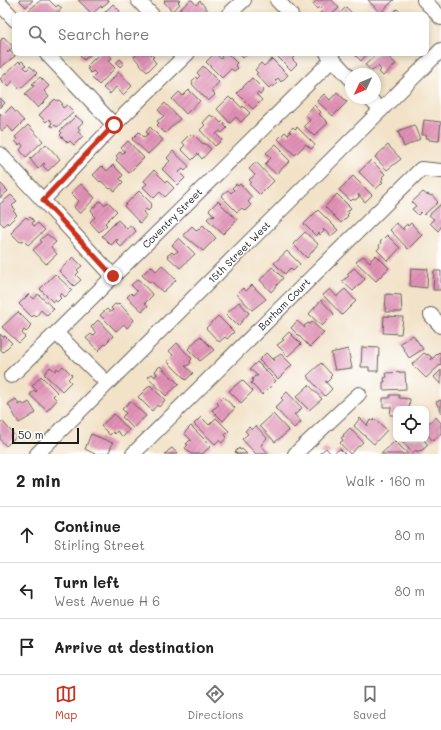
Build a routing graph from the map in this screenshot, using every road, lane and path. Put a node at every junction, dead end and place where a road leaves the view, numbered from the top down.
1 (138, 0) edge
2 (244, 0) edge
3 (277, 0) edge
4 (424, 0) edge
5 (0, 4) edge
6 (149, 12) edge
7 (231, 12) edge
8 (288, 12) edge
9 (12, 17) edge
10 (441, 18) edge
11 (441, 50) edge
12 (49, 56) edge
13 (185, 56) edge
14 (330, 56) edge
15 (345, 72) edge
16 (375, 104) edge
17 (381, 110) junction
18 (114, 125) junction
19 (0, 154) edge
20 (441, 171) edge
21 (43, 200) junction
22 (113, 276) junction
23 (431, 315) dead end
24 (441, 326) edge
25 (56, 333) junction
26 (11, 376) dead end
27 (107, 383) junction
28 (359, 394) dead end
29 (37, 454) edge
30 (133, 454) edge
31 (295, 454) edge

1 - 6 street
2 - 7 street
3 - 8 street
4 - 10 street
5 - 9 street
11 - 17 street, 15th Street West
12 - 18 street
13 - 18 street
14 - 15 street
14 - 22 street, Coventry Street
16 - 17 street
17 - 27 street, 15th Street West
18 - 21 street
19 - 21 street
20 - 30 street, Barham Court
21 - 22 street
22 - 25 street, Coventry Street
23 - 24 street
25 - 26 street, Coventry Street
25 - 27 street
27 - 29 street, 15th Street West
28 - 31 street

